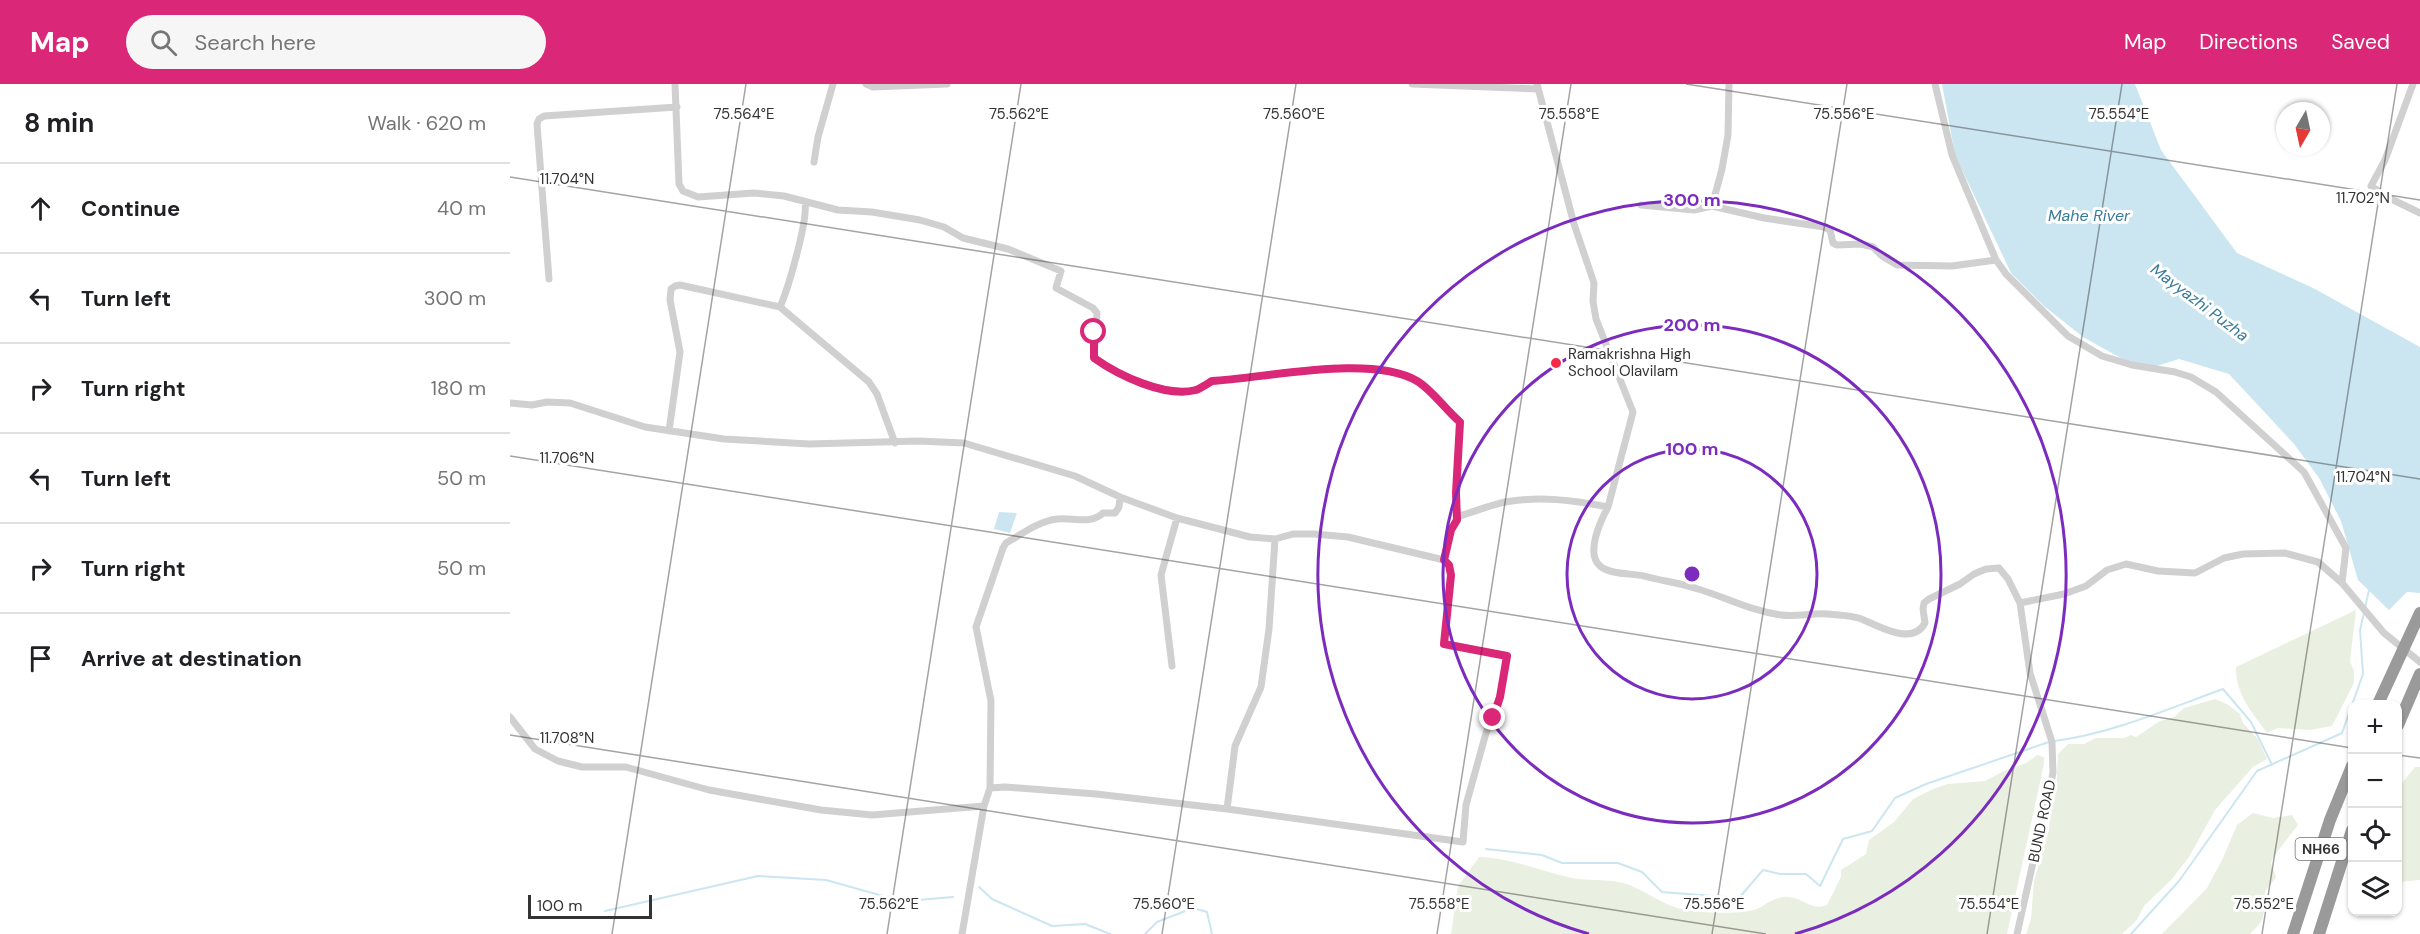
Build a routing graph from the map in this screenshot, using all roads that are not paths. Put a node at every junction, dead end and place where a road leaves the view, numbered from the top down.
1 (675, 84) edge
2 (833, 84) edge
3 (867, 84) edge
4 (947, 84) edge
5 (1412, 84) edge
6 (1730, 84) edge
7 (1935, 84) edge
8 (2413, 84) edge
9 (1538, 86) edge
10 (677, 107) junction
11 (814, 162) dead end
12 (806, 203) junction
13 (1641, 205) dead end
14 (1712, 206) junction
15 (2420, 213) edge
16 (1996, 260) junction
17 (549, 279) dead end
18 (780, 307) junction
19 (510, 403) edge
20 (669, 431) junction
21 (895, 443) junction
22 (1120, 497) junction
23 (1608, 507) junction
24 (1177, 518) junction
25 (1457, 520) junction
26 (1275, 539) junction
27 (1444, 560) junction
28 (2342, 583) junction
29 (2020, 603) junction
30 (2420, 613) edge
31 (2420, 662) edge
32 (1172, 666) dead end
33 (2420, 674) edge
34 (2380, 700) edge
35 (2402, 713) edge
36 (510, 717) edge
37 (2348, 776) edge
38 (990, 788) junction
39 (984, 806) junction
40 (1227, 809) junction
41 (2348, 843) edge
42 (962, 934) edge
43 (2017, 934) edge
44 (2293, 934) edge
45 (2319, 934) edge

1 - 10 street
2 - 11 street
3 - 4 street
5 - 9 street
6 - 14 street
7 - 16 street
8 - 15 street
9 - 23 street
10 - 12 street
10 - 17 street
12 - 18 street
12 - 25 street
13 - 14 street
14 - 16 street
16 - 28 street
18 - 20 street
18 - 21 street
19 - 20 street
20 - 21 street
21 - 22 street
22 - 24 street
22 - 38 street
23 - 25 street
23 - 29 street, BUND ROAD
24 - 26 street
24 - 32 street
25 - 27 street
26 - 27 street
26 - 40 street
27 - 40 street
28 - 29 street
28 - 31 street
29 - 43 street, BUND ROAD
30 - 34 highway, bridge
33 - 35 highway
36 - 39 street
37 - 44 highway, NH66
38 - 39 street
38 - 40 street
39 - 42 street
41 - 45 highway, NH66

